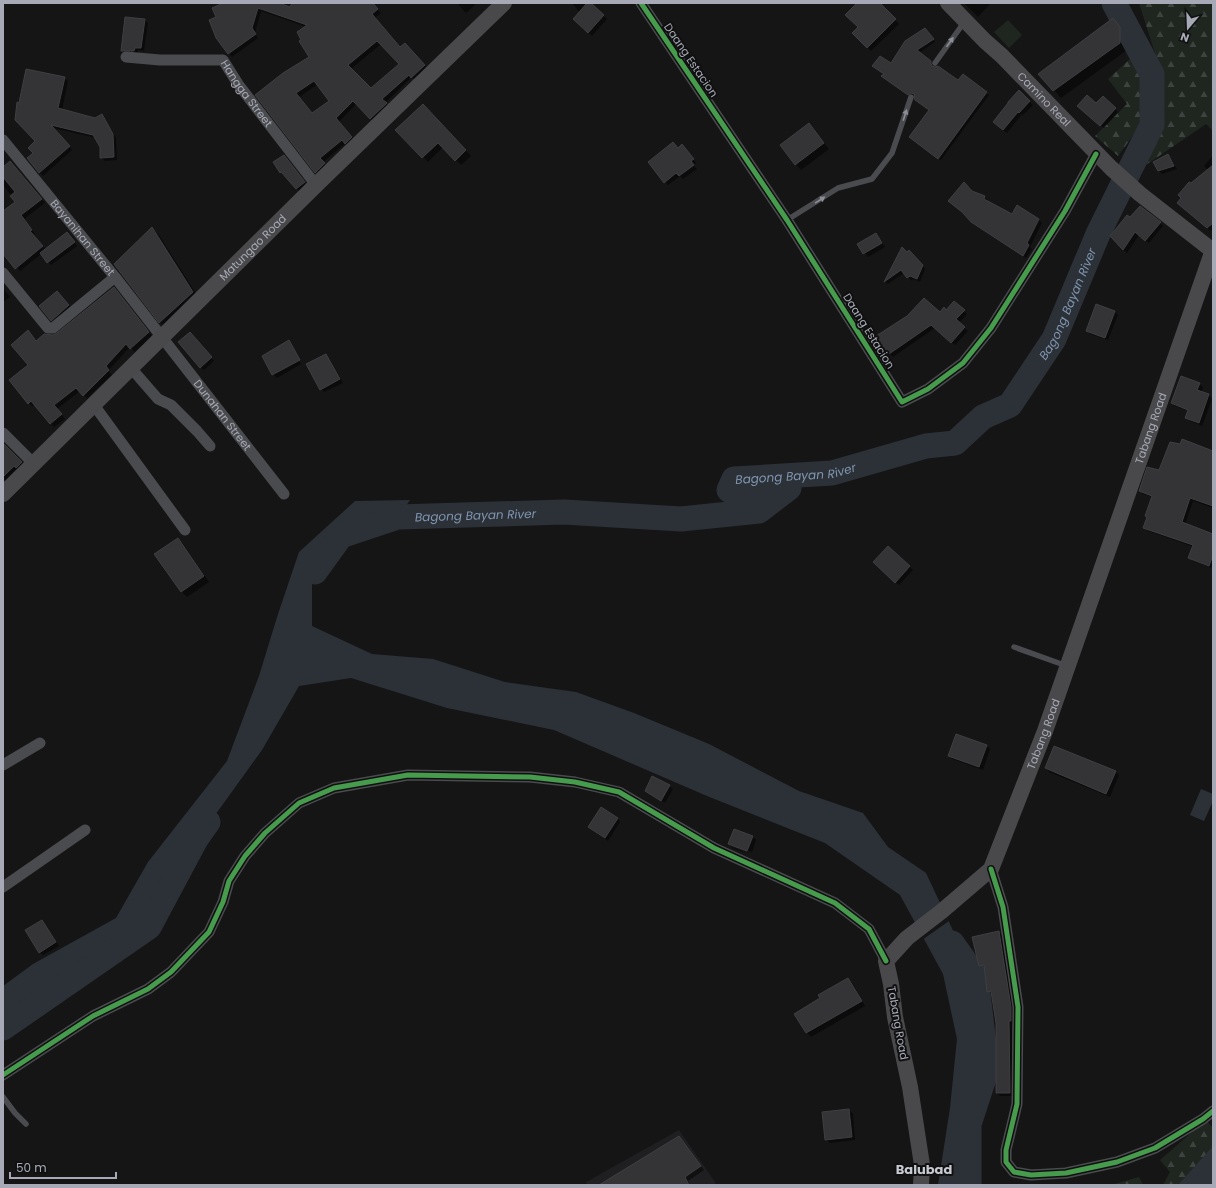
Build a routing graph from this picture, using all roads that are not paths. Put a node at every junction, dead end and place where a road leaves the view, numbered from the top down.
1 (504, 3) edge
2 (641, 3) edge
3 (948, 3) edge
4 (965, 20) junction
5 (126, 57) dead end
6 (935, 63) dead end
7 (911, 97) dead end
8 (3, 140) edge
9 (1096, 154) junction
10 (316, 185) junction
11 (787, 220) junction
12 (1213, 251) edge
13 (3, 273) edge
14 (116, 277) junction
15 (162, 337) junction
16 (131, 368) junction
17 (94, 405) junction
18 (3, 433) edge
19 (210, 446) dead end
20 (34, 464) junction
21 (3, 494) edge
22 (284, 494) dead end
23 (185, 530) dead end
24 (1014, 647) dead end
25 (1067, 666) junction
26 (40, 743) dead end
27 (3, 765) edge
28 (85, 830) dead end
29 (991, 869) junction
30 (3, 888) edge
31 (886, 961) junction
32 (3, 1075) edge
33 (3, 1097) edge
34 (1213, 1111) edge
35 (26, 1124) dead end
36 (921, 1185) edge

1 - 10 main road, Matungao Road
2 - 11 street, Daang Estacion
3 - 4 main road, Camino Real
6 -> 4 lane
4 - 9 main road, Camino Real
5 - 10 street, Hangga Street
11 -> 7 lane
8 - 14 street, Bayanihan Street
9 - 11 street, Daang Estacion
9 - 12 main road, Camino Real
10 - 15 main road, Matungao Road
12 - 25 main road, Tabang Road
13 - 14 street
14 - 15 street, Bayanihan Street
15 - 16 main road, Matungao Road
15 - 22 street, Dunahan Street
16 - 17 main road, Matungao Road
16 - 19 street
17 - 20 main road, Matungao Road
17 - 23 street
18 - 20 street
20 - 21 main road, Matungao Road
24 - 25 lane
25 - 29 main road, Tabang Road
26 - 27 street
28 - 30 street
29 - 31 main road, Tabang Road
29 - 34 street
31 - 32 street
31 - 36 main road, Tabang Road
33 - 35 lane

